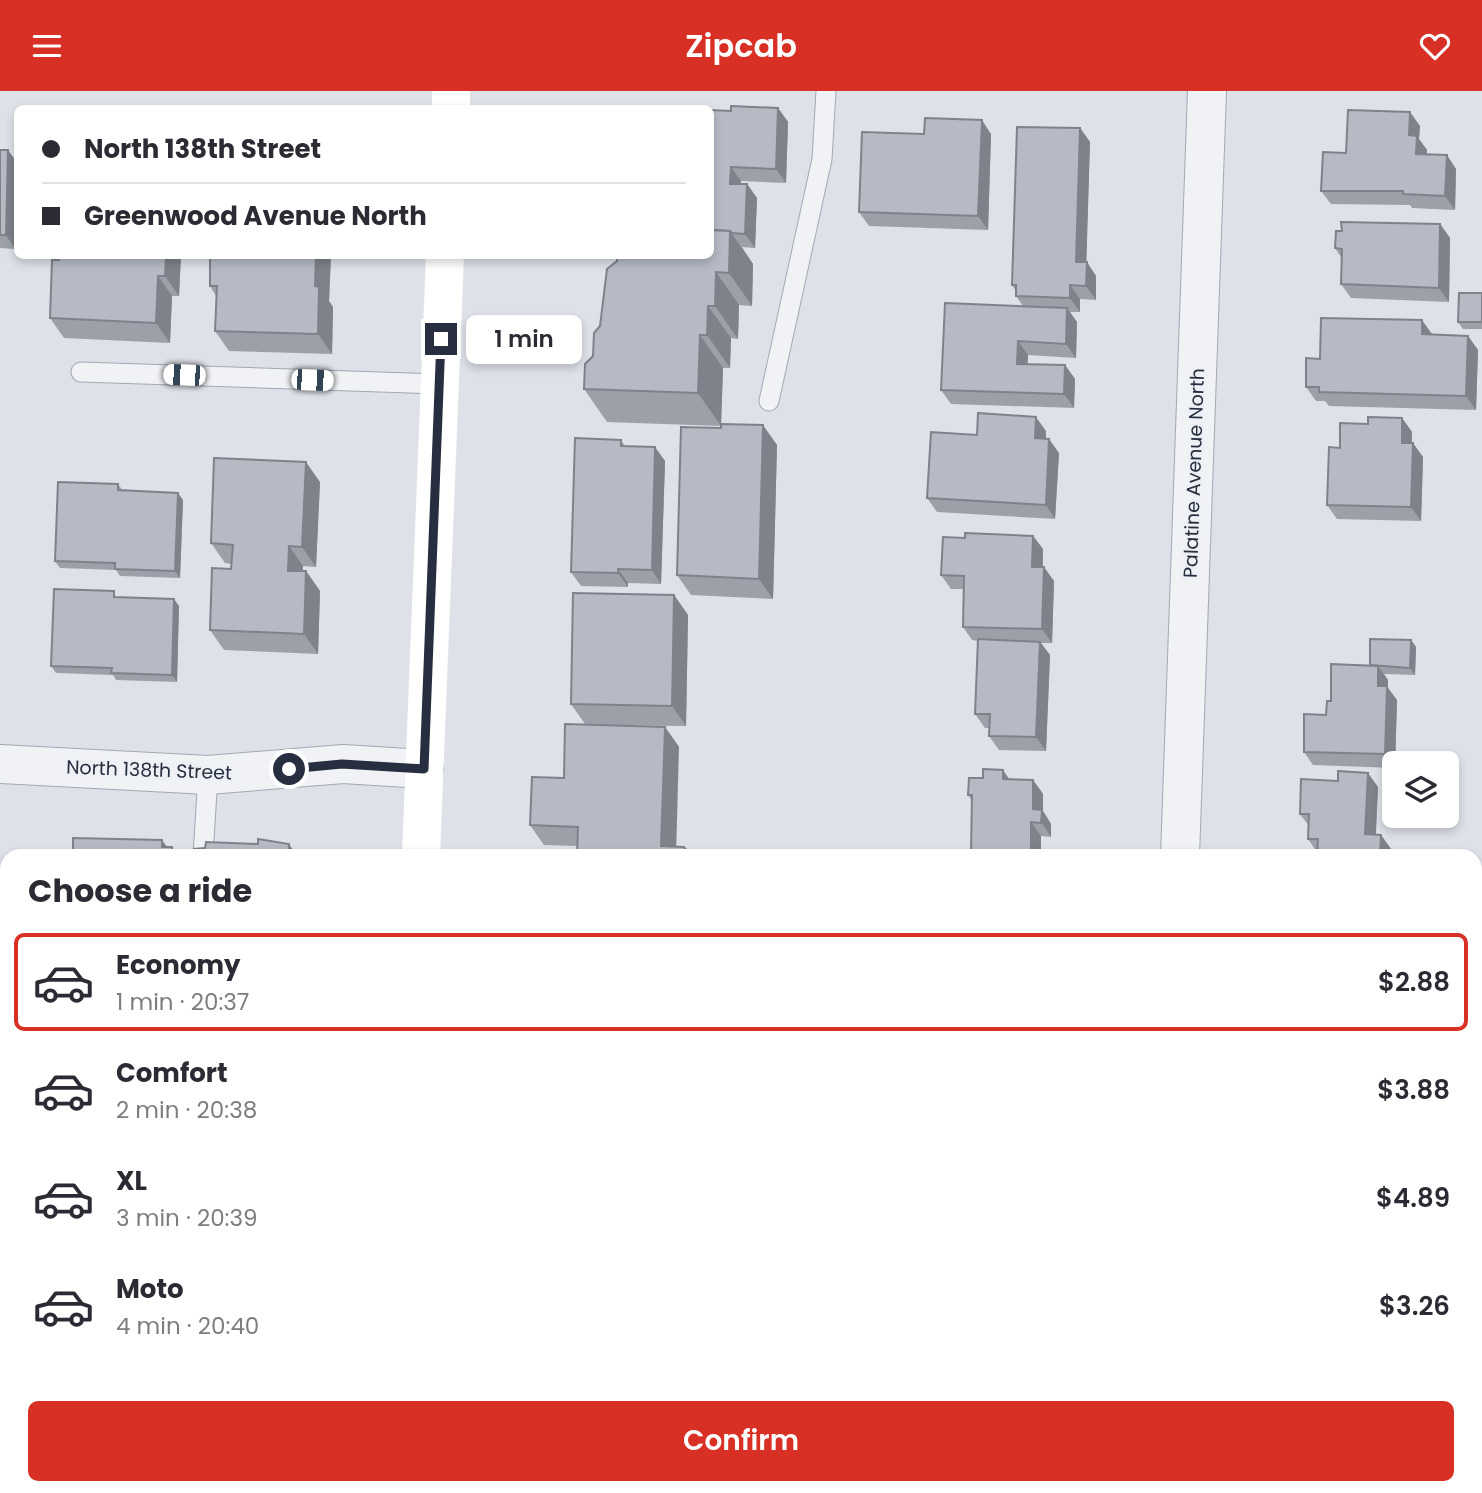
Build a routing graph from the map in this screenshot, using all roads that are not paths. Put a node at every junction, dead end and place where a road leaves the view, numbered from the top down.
1 (826, 91) edge
2 (1207, 91) edge
3 (445, 259) edge
4 (81, 372) dead end
5 (439, 384) junction
6 (769, 401) dead end
7 (0, 764) edge
8 (424, 769) junction
9 (208, 775) junction
10 (203, 849) edge
11 (421, 849) edge
12 (1180, 849) edge

1 - 6 lane
2 - 12 street, Palatine Avenue North
3 - 5 main road
4 - 5 lane
5 - 8 main road
7 - 9 street, North 138th Street
8 - 9 street, North 138th Street
8 - 11 main road
9 - 10 lane

